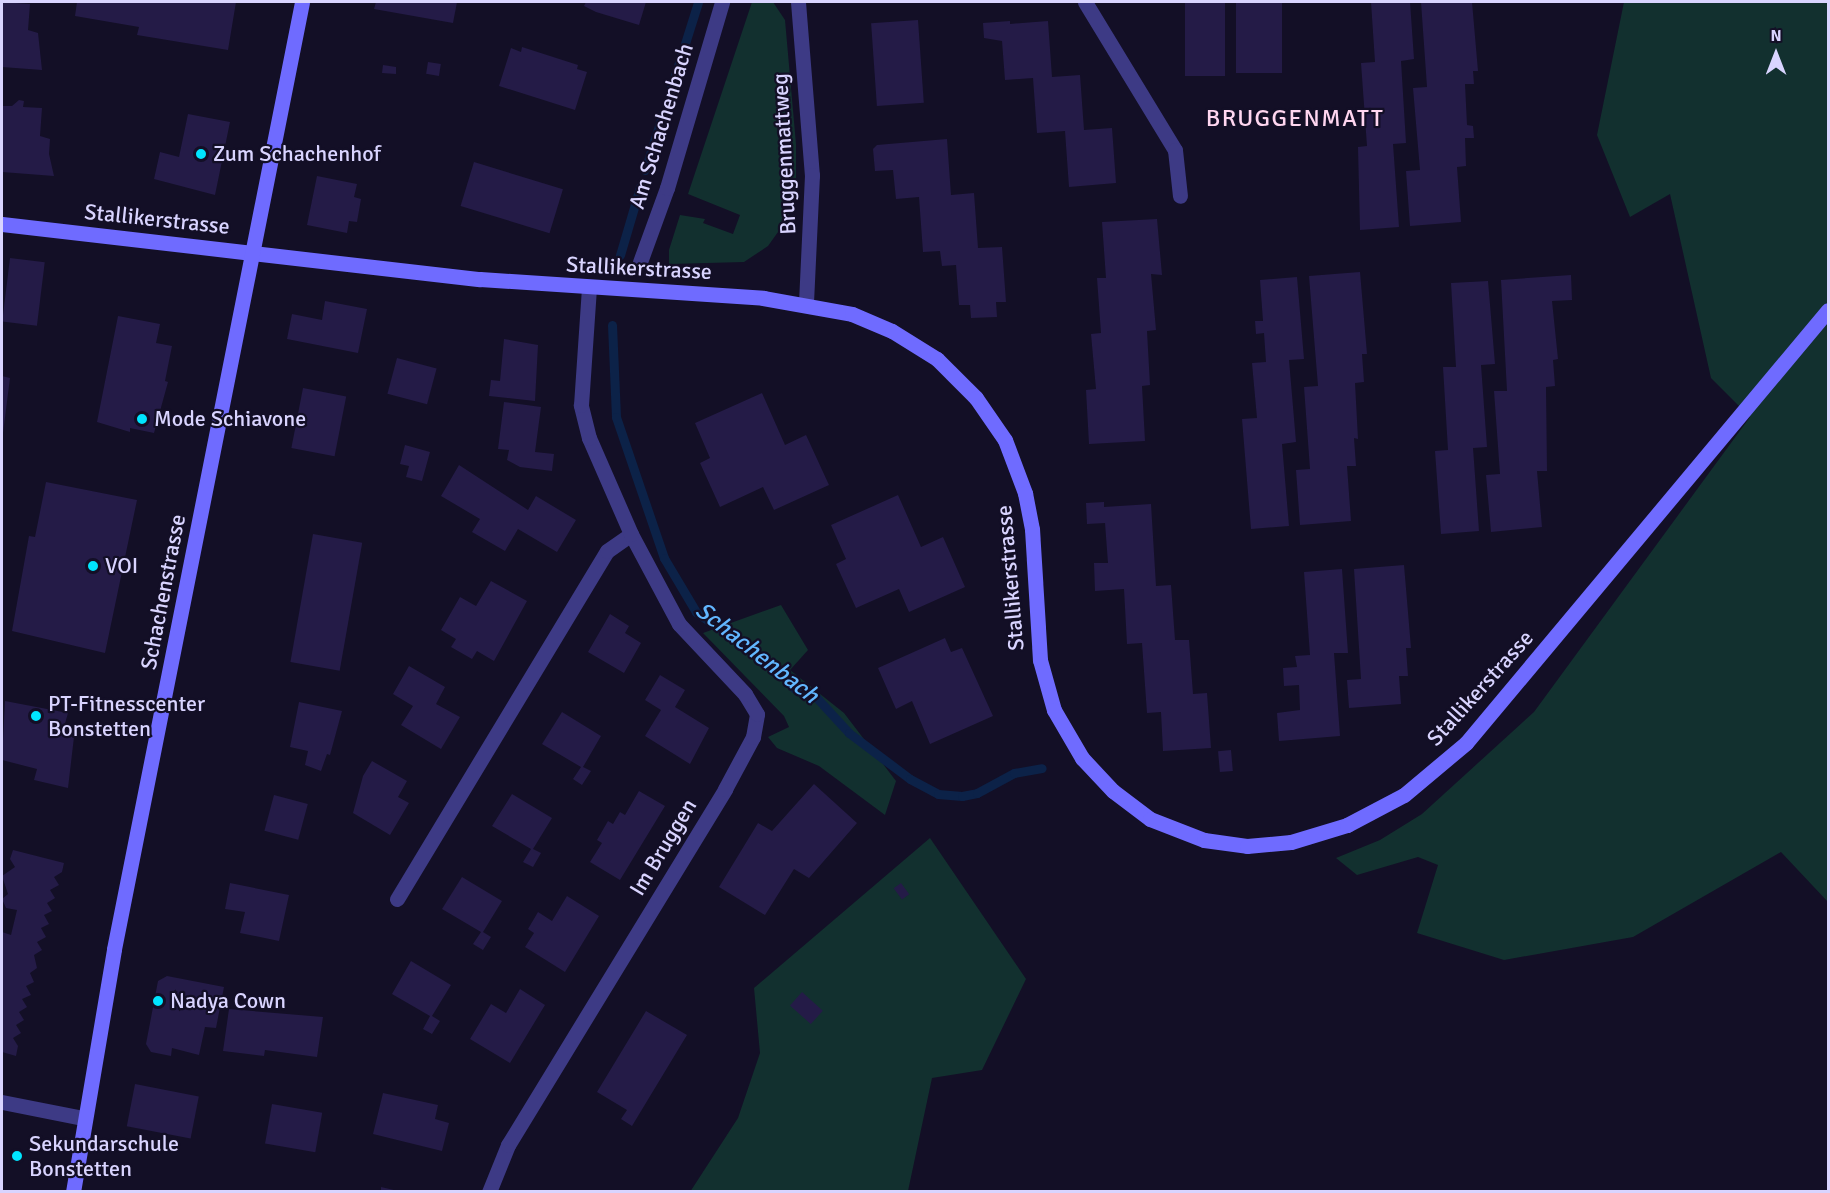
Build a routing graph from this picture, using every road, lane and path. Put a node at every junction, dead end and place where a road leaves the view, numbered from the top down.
1 (302, 2) edge
2 (722, 2) edge
3 (798, 2) edge
4 (1085, 2) edge
5 (1180, 196) dead end
6 (2, 224) edge
7 (254, 252) junction
8 (640, 262) dead end
9 (589, 289) junction
10 (806, 304) junction
11 (1828, 310) edge
12 (631, 534) junction
13 (397, 899) dead end
14 (2, 1102) edge
15 (82, 1118) junction
16 (73, 1191) edge
17 (489, 1191) edge

1 - 7 street, Schachenstrasse
2 - 8 street, Am Schachenbach
3 - 10 street, Bruggenmattweg
4 - 5 street
6 - 7 street, Stallikerstrasse
7 - 9 street, Stallikerstrasse
7 - 15 street, Schachenstrasse
9 - 10 street, Stallikerstrasse
9 - 12 street, Im Bruggen
10 - 11 street, Stallikerstrasse
12 - 13 street
12 - 17 street, Im Bruggen
14 - 15 street
15 - 16 street, Schachenstrasse

